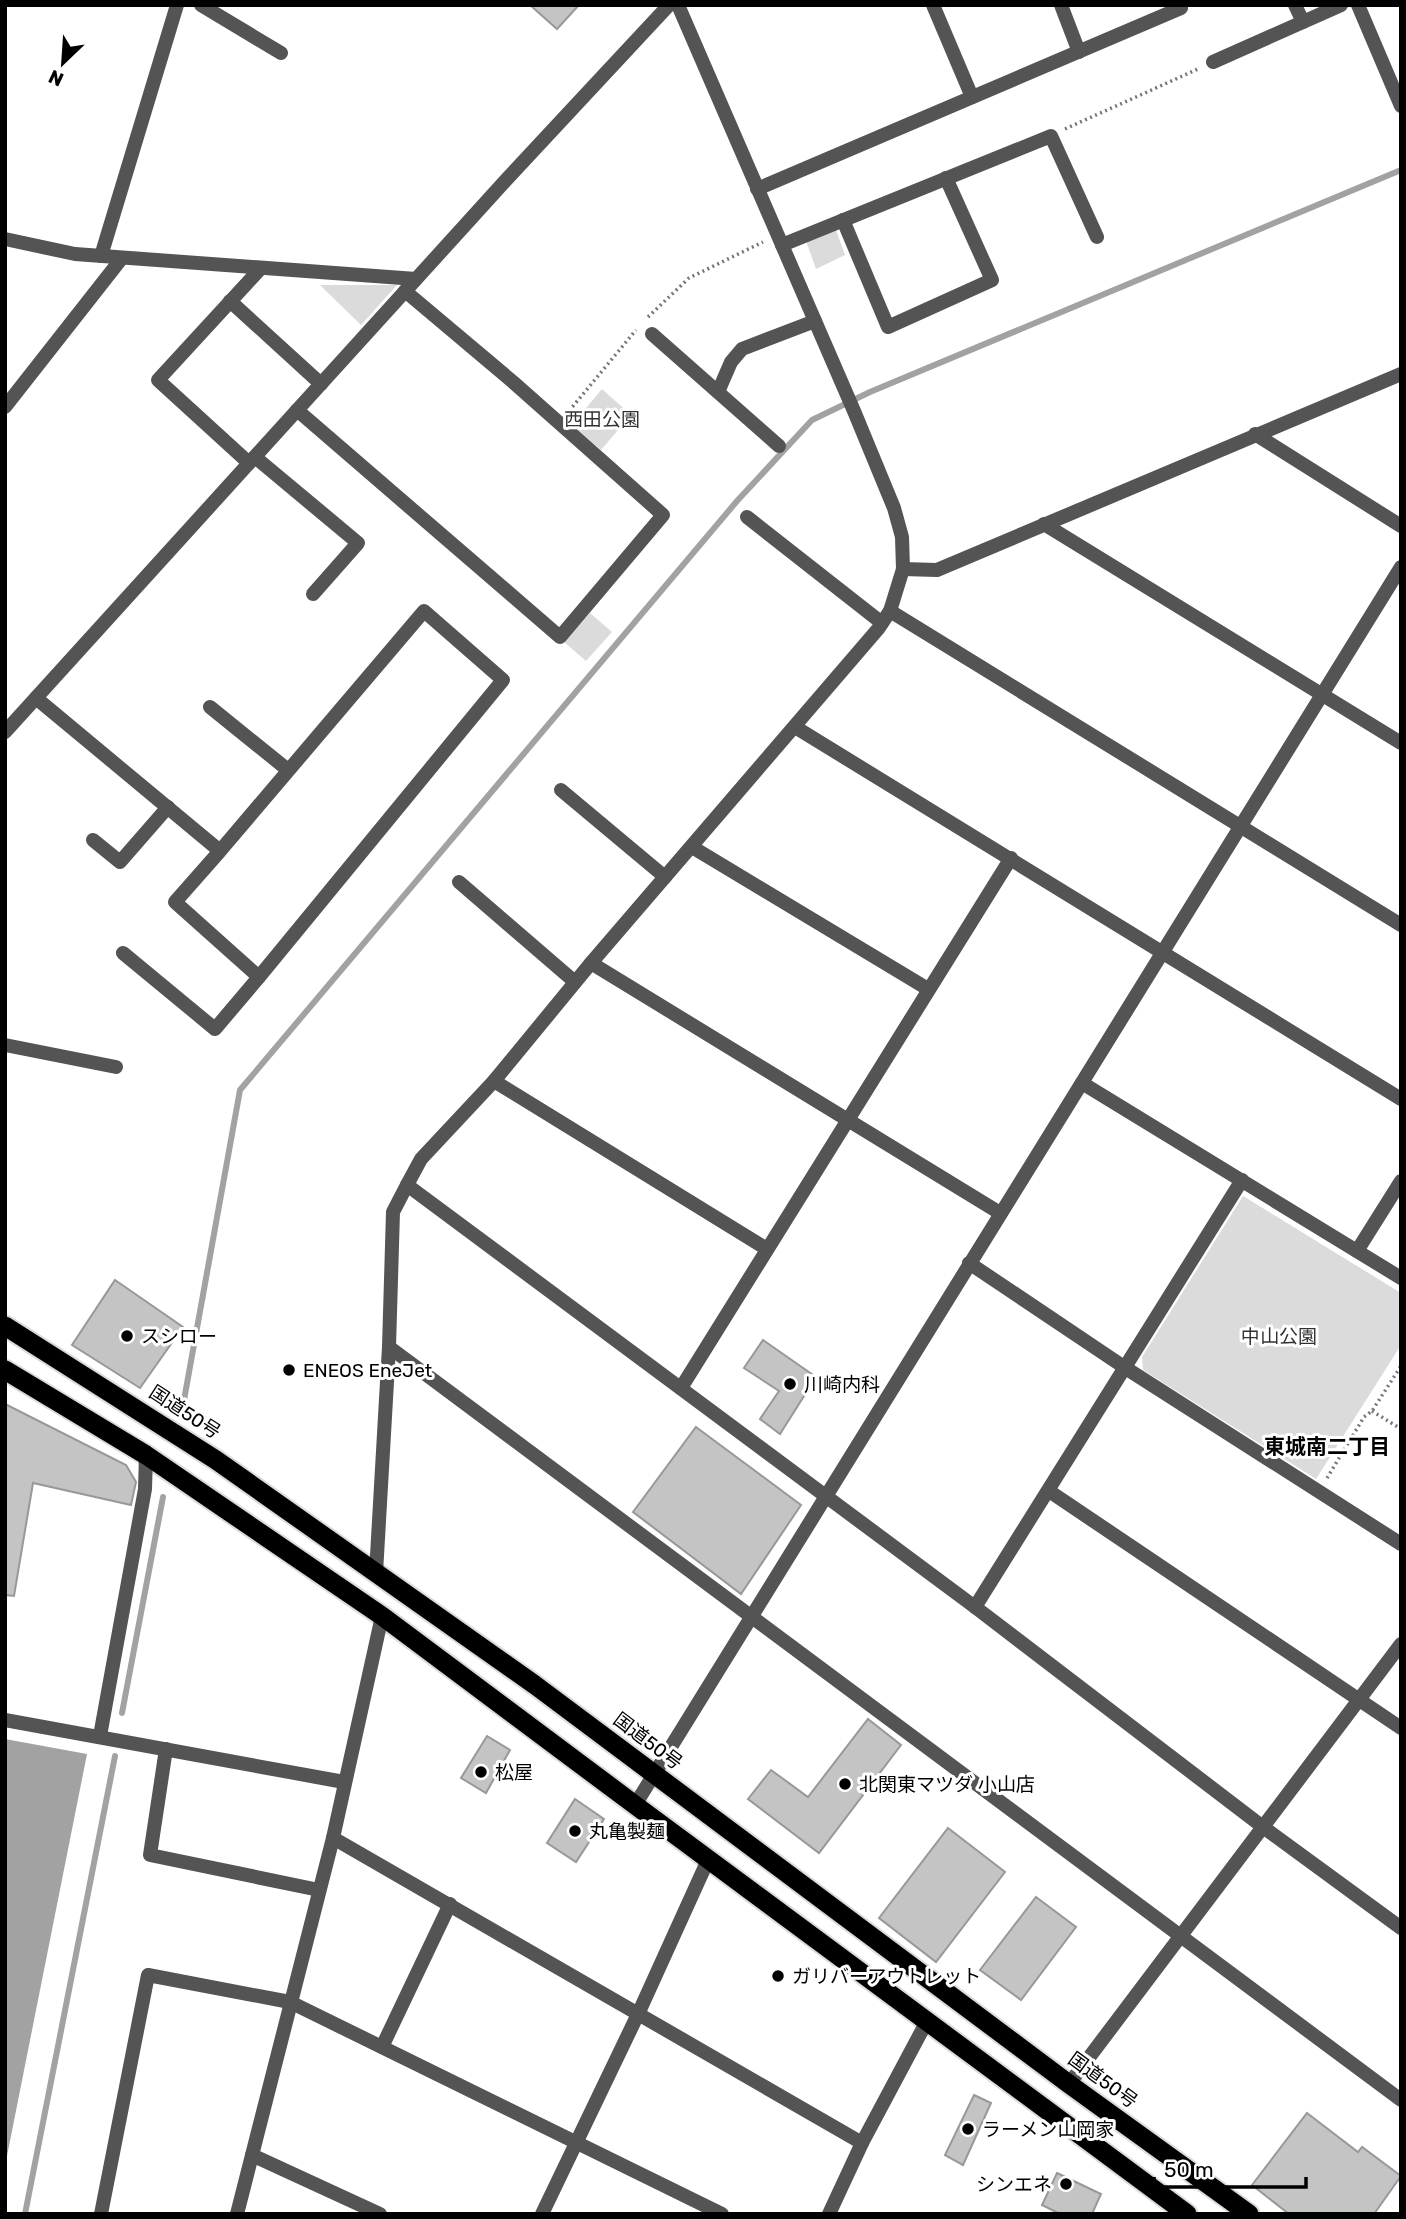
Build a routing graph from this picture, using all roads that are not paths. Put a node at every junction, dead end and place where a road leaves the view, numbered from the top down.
1 (177, 5) edge
2 (201, 5) edge
3 (669, 5) edge
4 (678, 5) edge
5 (933, 5) edge
6 (1061, 5) edge
7 (1180, 5) edge
8 (1295, 5) edge
9 (1341, 5) edge
10 (1358, 5) edge
11 (1303, 22) junction
12 (1079, 52) junction
13 (281, 53) dead end
14 (1213, 62) road end
15 (972, 97) junction
16 (1401, 106) edge
17 (946, 178) junction
18 (757, 189) junction
19 (843, 220) junction
20 (1097, 237) dead end
21 (8, 243) edge
22 (782, 245) junction
23 (101, 256) junction
24 (122, 258) junction
25 (261, 268) junction
26 (416, 279) junction
27 (405, 291) junction
28 (230, 301) junction
29 (815, 321) junction
30 (652, 334) dead end
31 (1401, 374) edge
32 (321, 384) junction
33 (718, 392) junction
34 (5, 407) edge
35 (297, 410) junction
36 (1255, 434) junction
37 (779, 446) dead end
38 (252, 460) junction
39 (747, 517) dead end
40 (1044, 524) junction
41 (1401, 526) edge
42 (1401, 567) edge
43 (903, 569) junction
44 (313, 594) dead end
45 (886, 617) junction
46 (1322, 695) junction
47 (36, 698) junction
48 (210, 706) dead end
49 (795, 727) junction
50 (5, 732) edge
51 (1401, 743) edge
52 (288, 770) junction
53 (561, 790) dead end
54 (168, 807) junction
55 (1240, 826) junction
56 (93, 840) dead end
57 (692, 847) junction
58 (220, 851) junction
59 (1011, 858) junction
60 (665, 877) junction
61 (459, 882) dead end
62 (1401, 925) edge
63 (1163, 951) junction
64 (123, 953) dead end
65 (591, 963) junction
66 (259, 977) junction
67 (575, 982) junction
68 (928, 989) junction
69 (5, 1045) edge
70 (116, 1067) dead end
71 (494, 1081) junction
72 (1082, 1083) junction
73 (1401, 1100) edge
74 (848, 1121) junction
75 (1242, 1180) junction
76 (1401, 1181) edge
77 (407, 1185) junction
78 (1000, 1213) junction
79 (767, 1249) junction
80 (1357, 1251) junction
81 (969, 1263) junction
82 (1401, 1278) edge
83 (5, 1326) edge
84 (389, 1347) junction
85 (1124, 1367) junction
86 (5, 1370) edge
87 (681, 1388) junction
88 (146, 1455) junction
89 (1049, 1491) junction
90 (825, 1498) junction
91 (1401, 1544) edge
92 (376, 1573) junction
93 (975, 1607) junction
94 (751, 1615) junction
95 (382, 1616) junction
96 (1401, 1644) edge
97 (1359, 1700) junction
98 (5, 1720) edge
99 (1401, 1728) edge
100 (100, 1736) junction
101 (166, 1749) junction
102 (655, 1774) junction
103 (344, 1783) junction
104 (635, 1805) junction
105 (1263, 1827) junction
106 (333, 1838) junction
107 (708, 1860) junction
108 (319, 1890) junction
109 (450, 1904) junction
110 (1401, 1928) edge
111 (1181, 1937) junction
112 (290, 2002) junction
113 (639, 2012) junction
114 (927, 2021) junction
115 (382, 2047) junction
116 (1069, 2084) junction
117 (1401, 2100) edge
118 (576, 2141) junction
119 (862, 2143) junction
120 (252, 2155) junction
121 (1184, 2213) edge
122 (101, 2214) edge
123 (237, 2214) edge
124 (380, 2214) edge
125 (542, 2214) edge
126 (722, 2214) edge
127 (829, 2214) edge
128 (1250, 2214) edge

1 - 23 street
2 - 13 street
3 - 26 street
4 - 18 street
5 - 15 street
6 - 12 street
7 - 12 street
8 - 11 street
9 - 11 street
10 - 16 street
11 - 14 street
12 - 15 street
15 - 18 street
17 - 19 street
17 - 19 street
17 - 20 street
18 - 22 street
19 - 22 street
21 - 23 street
22 - 29 street
23 - 24 street
24 - 25 street
24 - 34 street
25 - 26 street
25 - 28 street
26 - 27 street
27 - 32 street
27 - 35 street
28 - 32 street
28 - 38 street
29 - 33 street
29 - 43 street
30 - 33 street
31 - 36 street
32 - 35 street
33 - 37 street
35 - 38 street
36 - 40 street
36 - 41 street
38 - 44 street
38 - 47 street
39 - 45 street
40 - 43 street
40 - 46 street
42 - 46 street
43 - 45 street
45 - 49 street
45 - 55 street
46 - 51 street
46 - 55 street
47 - 50 street
47 - 54 street
48 - 52 street
49 - 57 street
49 - 59 street
52 - 58 street
52 - 66 street
53 - 60 street
54 - 56 street
54 - 58 street
55 - 62 street
55 - 63 street
57 - 60 street
57 - 68 street
58 - 66 street
59 - 63 street
59 - 68 street
60 - 65 street
61 - 67 street
63 - 72 street
63 - 73 street
64 - 66 street
65 - 67 street
65 - 74 street
67 - 71 street
68 - 74 street
69 - 70 street
71 - 77 street
71 - 79 street
72 - 75 street
72 - 78 street
74 - 78 street
74 - 79 street
75 - 80 street
75 - 85 street
76 - 80 street
77 - 84 street
77 - 87 street
78 - 81 street
79 - 87 street
80 - 82 street
81 - 85 street
81 - 90 street
83 - 92 highway, 国道50号
84 - 92 street
84 - 94 street
85 - 89 street
85 - 91 street
86 - 88 highway
87 - 90 street
88 - 95 highway
88 - 100 street
89 - 93 street
89 - 97 street
90 - 93 street
90 - 94 street
92 - 102 highway, 国道50号
93 - 105 street
94 - 102 street
94 - 111 street
95 - 103 street
95 - 104 highway
96 - 97 street
97 - 99 street
97 - 105 street
98 - 100 street
100 - 101 street
101 - 103 street
101 - 108 street
102 - 104 street
102 - 116 highway, 国道50号
103 - 106 street
104 - 107 highway
105 - 110 street
105 - 111 street
106 - 108 street
106 - 109 street
107 - 113 street
107 - 114 highway
108 - 112 street
109 - 113 street
109 - 115 street
111 - 116 street
111 - 117 street
112 - 115 street
112 - 120 street
112 - 122 street
113 - 118 street
113 - 119 street
114 - 119 street
114 - 121 highway
115 - 118 street
116 - 128 highway, 国道50号
118 - 125 street
118 - 126 street
119 - 127 street
120 - 123 street
120 - 124 street

